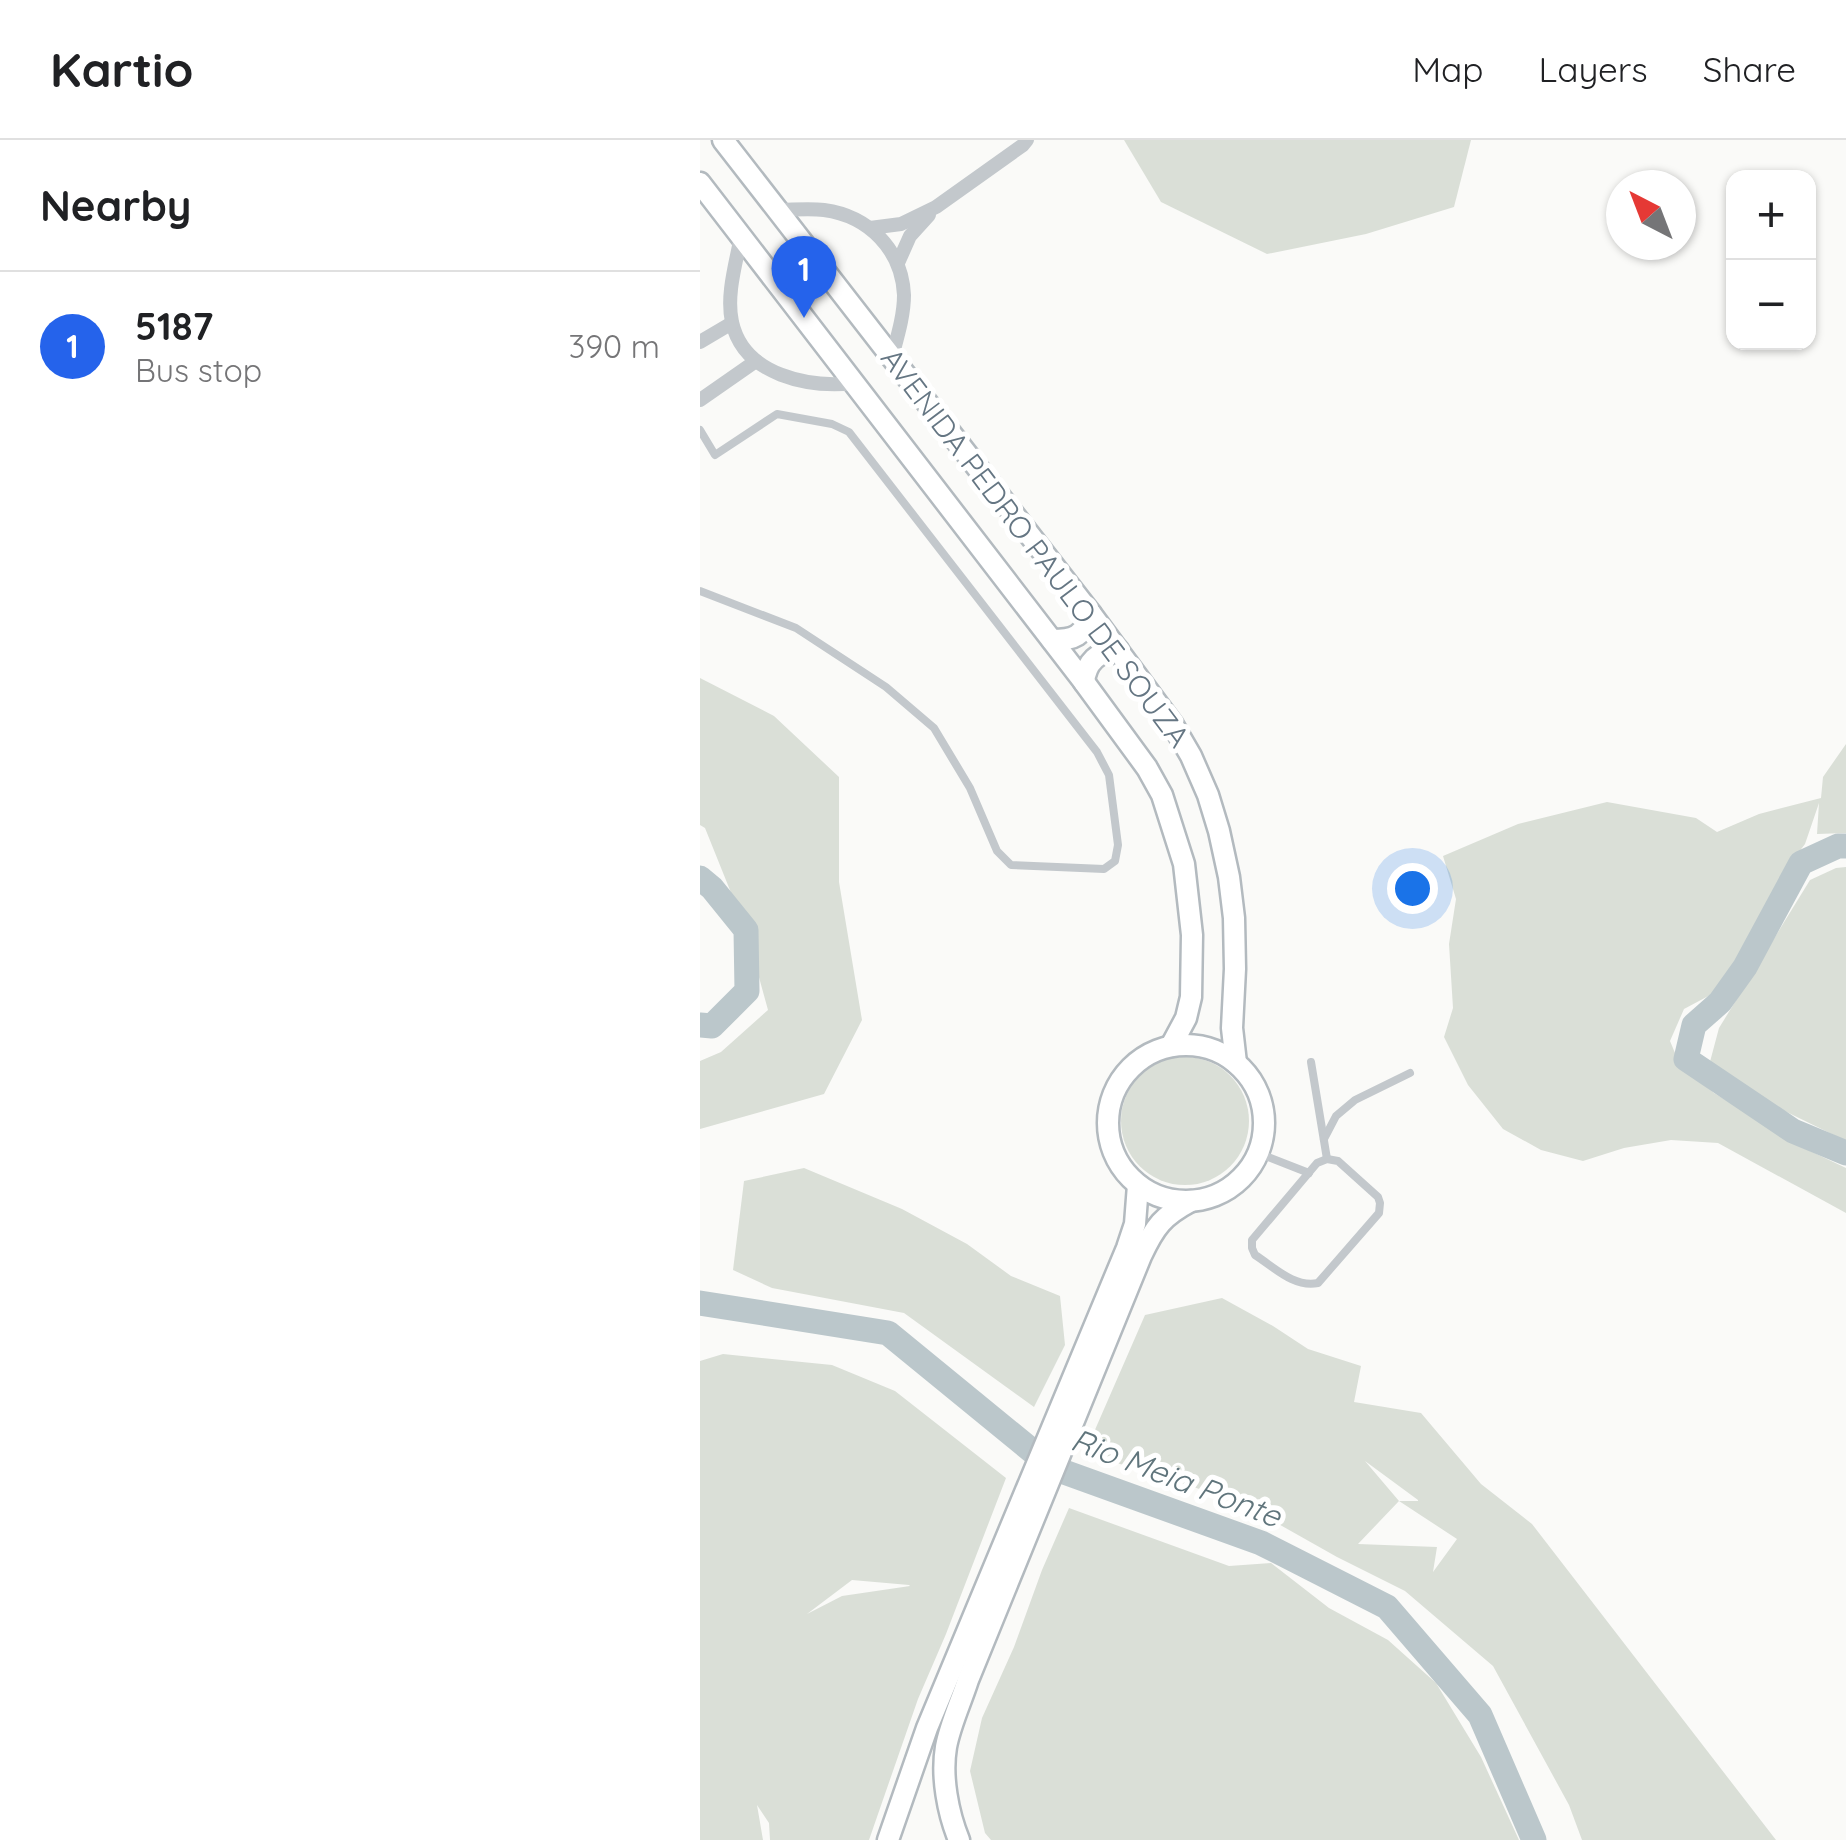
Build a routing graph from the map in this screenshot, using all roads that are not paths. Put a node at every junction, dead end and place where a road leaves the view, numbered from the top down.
1 (724, 140) edge
2 (1026, 140) edge
3 (700, 183) edge
4 (936, 207) junction
5 (777, 210) junction
6 (870, 228) junction
7 (741, 236) junction
8 (898, 263) junction
9 (732, 322) junction
10 (700, 342) edge
11 (892, 357) junction
12 (756, 361) junction
13 (855, 382) junction
14 (700, 400) edge
15 (700, 430) edge
16 (700, 591) edge
17 (1090, 614) junction
18 (1052, 640) junction
19 (1118, 650) junction
20 (1084, 682) junction
21 (1172, 1046) junction
22 (1311, 1062) dead end
23 (1236, 1063) junction
24 (1410, 1073) dead end
25 (1324, 1139) junction
26 (1258, 1153) junction
27 (1327, 1159) junction
28 (1309, 1173) junction
29 (1138, 1184) junction
30 (1192, 1200) junction
31 (1063, 1425) junction
32 (1019, 1529) junction
33 (888, 1840) edge
34 (959, 1840) edge

1 - 5 main road, AVENIDA PEDRO PAULO DE SOUZA
2 - 4 street
3 - 7 main road, AVENIDA PEDRO PAULO DE SOUZA
4 - 6 street
4 - 8 street
5 - 6 street
5 - 11 main road, AVENIDA PEDRO PAULO DE SOUZA
6 - 8 street
7 - 9 street
7 - 13 main road, AVENIDA PEDRO PAULO DE SOUZA
8 - 11 street
9 - 10 street
9 - 12 street
11 - 17 main road, AVENIDA PEDRO PAULO DE SOUZA
12 - 13 street
12 - 14 street
13 - 18 main road, AVENIDA PEDRO PAULO DE SOUZA
15 - 16 lane
17 - 18 main road
17 - 19 main road, AVENIDA PEDRO PAULO DE SOUZA
18 - 20 main road, AVENIDA PEDRO PAULO DE SOUZA
19 - 20 main road
19 - 23 main road, AVENIDA PEDRO PAULO DE SOUZA
20 - 21 main road, AVENIDA PEDRO PAULO DE SOUZA
21 - 23 main road
21 - 29 main road
22 - 25 lane
23 - 26 main road
24 - 25 lane
25 - 27 lane
26 - 28 lane
26 - 30 main road
27 - 28 lane
27 - 28 lane
29 - 30 main road
29 - 31 main road
30 - 31 main road
31 - 32 main road
32 - 33 main road
32 - 34 main road

